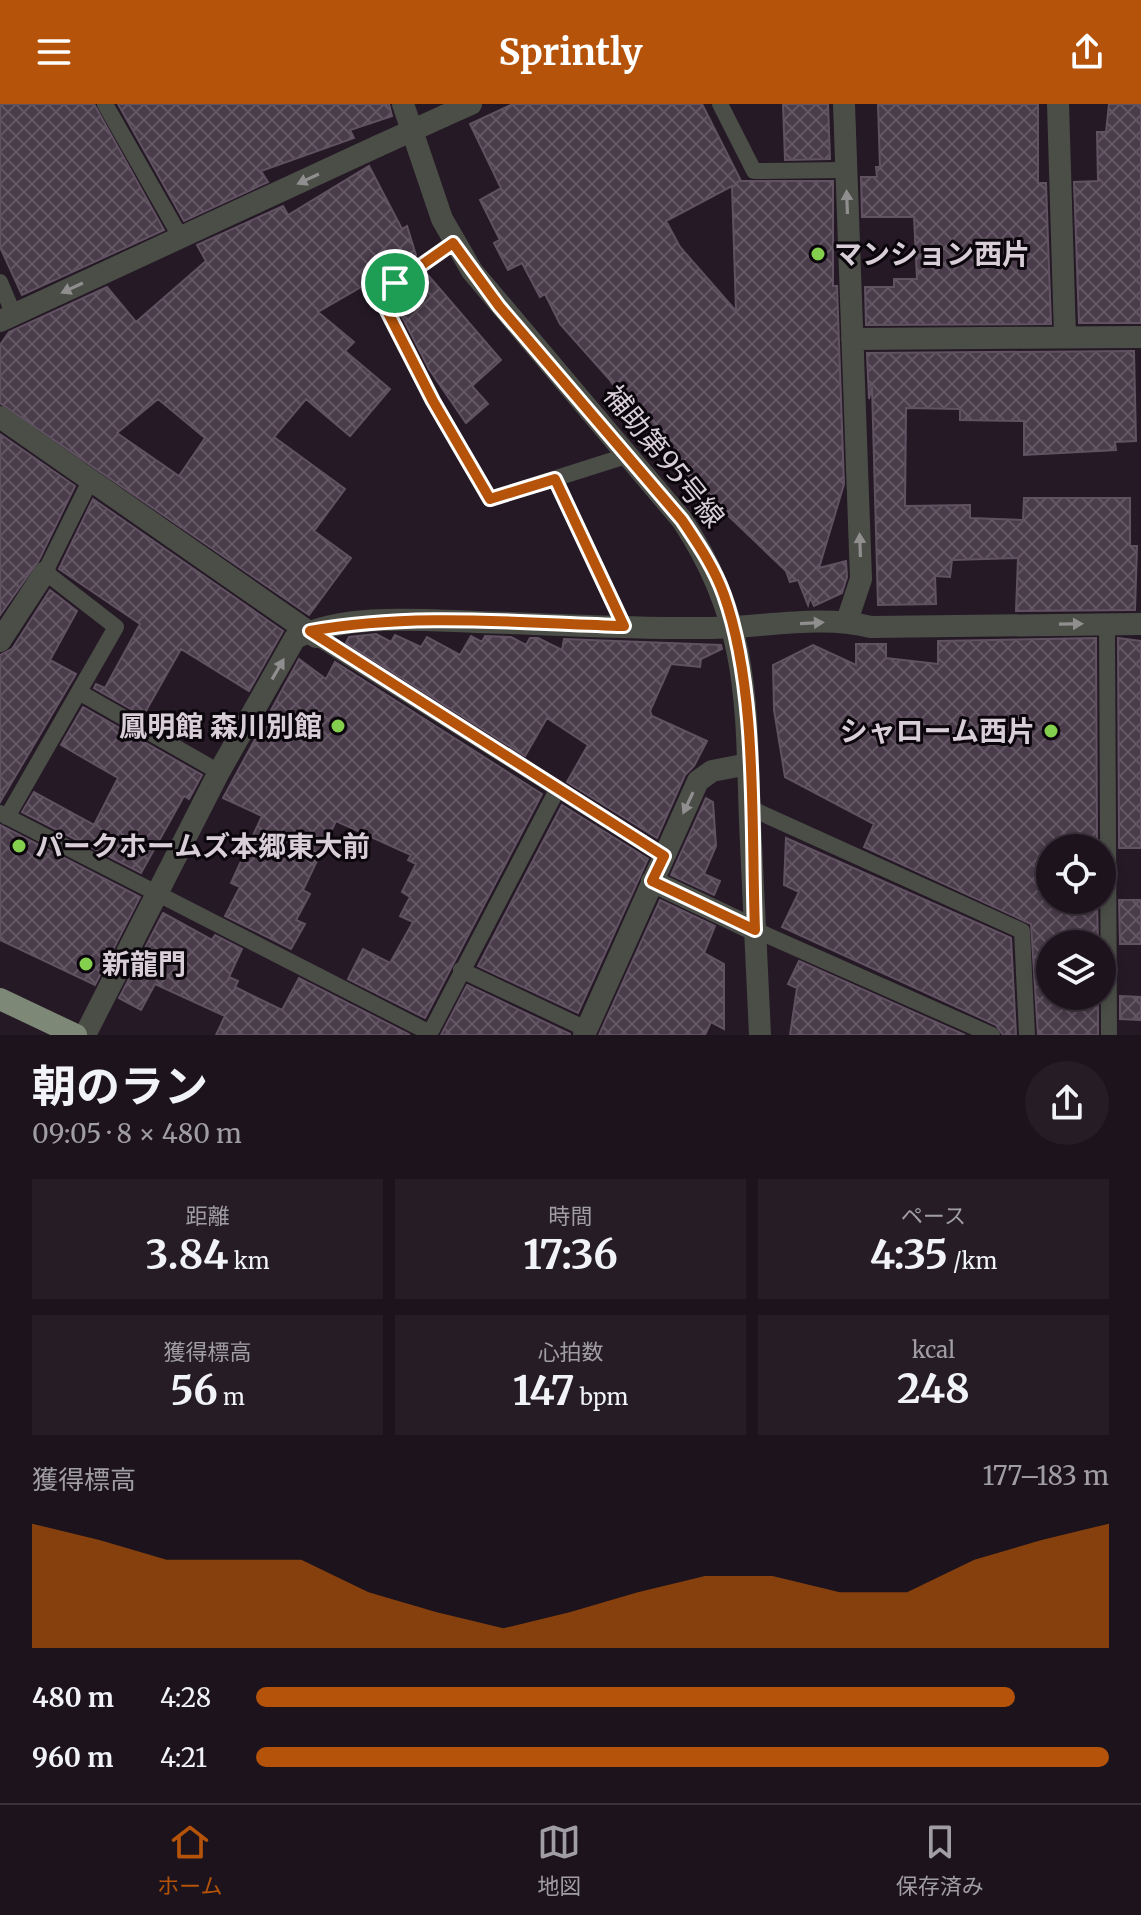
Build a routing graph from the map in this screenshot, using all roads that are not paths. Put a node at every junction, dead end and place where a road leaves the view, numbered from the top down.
1 (105, 104) edge
2 (403, 104) edge
3 (471, 104) edge
4 (720, 104) edge
5 (844, 104) edge
6 (1058, 104) edge
7 (846, 170) junction
8 (181, 238) junction
9 (453, 243) junction
10 (0, 282) edge
11 (7, 318) edge
12 (1065, 336) junction
13 (1141, 337) edge
14 (852, 339) junction
15 (0, 417) edge
16 (629, 455) junction
17 (555, 479) junction
18 (90, 481) junction
19 (45, 572) junction
20 (847, 621) junction
21 (1107, 624) junction
22 (1141, 624) edge
23 (624, 626) junction
24 (734, 627) junction
25 (313, 634) junction
26 (0, 641) edge
27 (79, 692) junction
28 (748, 764) junction
29 (219, 772) junction
30 (557, 790) junction
31 (750, 808) junction
32 (4, 815) edge
33 (664, 856) junction
34 (652, 881) junction
35 (157, 893) junction
36 (755, 930) junction
37 (461, 970) junction
38 (0, 999) edge
39 (585, 1032) edge
40 (76, 1035) edge
41 (85, 1035) edge
42 (760, 1035) edge
43 (992, 1035) edge
44 (1027, 1035) edge
45 (1109, 1035) edge

1 - 8 lane
2 - 9 street, 補助第95号線
3 -> 8 street, bridge
4 - 7 lane
5 - 7 street
6 - 12 street
14 -> 7 street
8 -> 11 street
9 - 16 street, 補助第95号線
9 - 17 lane
10 - 11 lane
12 - 13 street
12 - 14 street
20 -> 14 street
15 - 18 street
16 - 17 lane
16 - 24 street, 補助第95号線
17 - 23 lane
18 - 19 lane
18 - 25 street
19 - 26 street
19 - 27 lane
20 -> 21 street
24 -> 20 street
21 - 22 street
21 - 45 lane
23 - 24 street
23 - 25 street
24 - 28 street, 補助第95号線
29 -> 25 street
25 - 30 lane
27 - 29 lane
27 - 32 lane
28 - 31 street, 補助第95号線
28 -> 33 street
29 - 35 street
30 - 33 lane
30 - 37 lane
31 - 36 street, 補助第95号線
31 - 44 lane
32 - 35 lane
33 - 34 street
34 - 36 street
34 - 39 street
35 - 37 lane
35 - 41 street
36 - 42 street, 補助第95号線
36 - 43 lane
37 - 39 lane
38 - 40 highway

